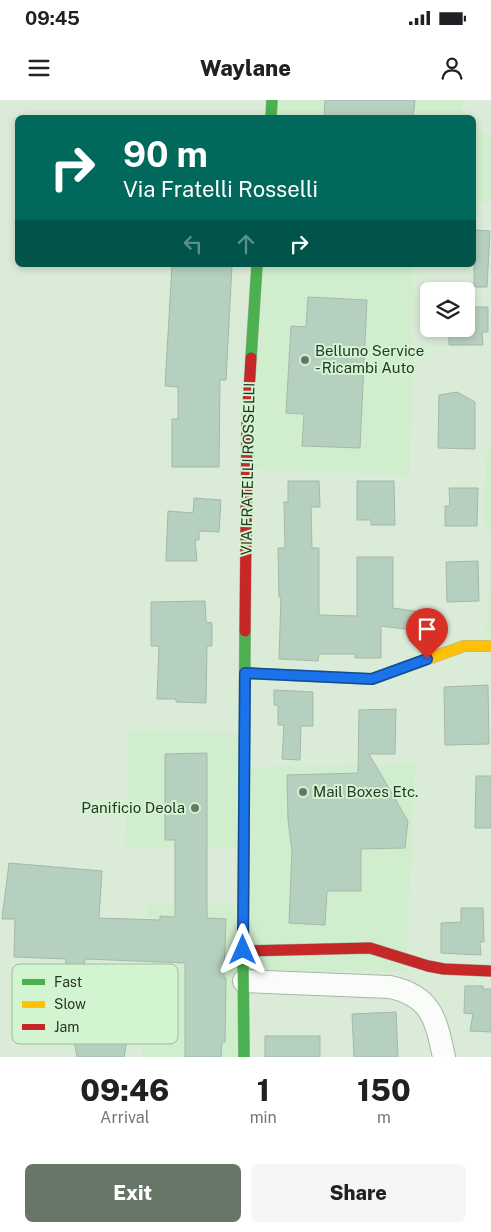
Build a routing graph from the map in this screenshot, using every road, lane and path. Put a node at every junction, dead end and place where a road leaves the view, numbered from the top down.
1 (272, 100) edge
2 (271, 115) edge
3 (256, 267) edge
4 (491, 646) edge
5 (245, 673) junction
6 (243, 950) junction
7 (491, 971) edge
8 (244, 981) junction
9 (244, 1057) edge
10 (444, 1057) edge

1 - 2 main road
3 - 5 main road, VIA FRATELLI ROSSELLI
4 - 5 main road
5 - 6 main road, VIA FRATELLI ROSSELLI
6 - 7 main road
6 - 8 main road, VIA FRATELLI ROSSELLI
8 - 9 main road, VIA FRATELLI ROSSELLI
8 - 10 street

